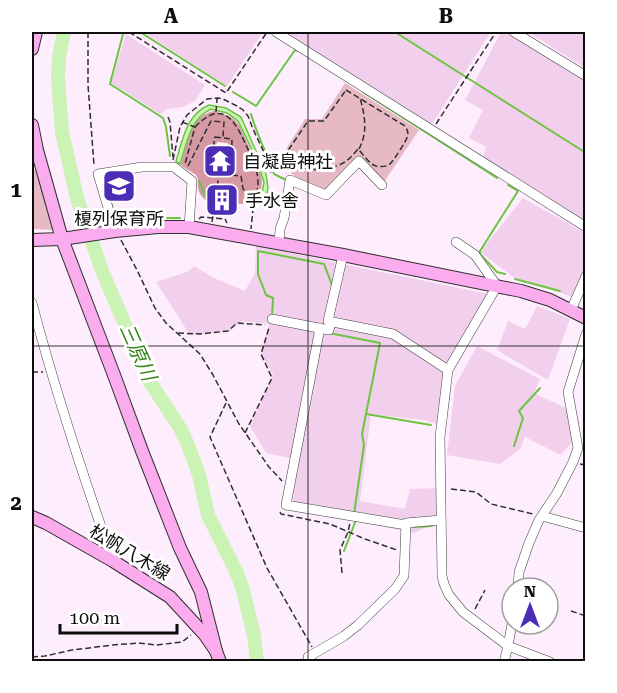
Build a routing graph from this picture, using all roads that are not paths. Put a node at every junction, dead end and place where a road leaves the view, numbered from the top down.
1 (36, 32) edge
2 (276, 32) edge
3 (514, 32) edge
4 (32, 49) edge
5 (585, 76) edge
6 (32, 125) edge
7 (34, 151) edge
8 (382, 185) dead end
9 (585, 226) edge
10 (189, 227) junction
11 (113, 231) junction
12 (68, 238) junction
13 (32, 240) edge
14 (456, 242) dead end
15 (279, 244) junction
16 (343, 255) junction
17 (585, 276) edge
18 (497, 286) junction
19 (32, 303) edge
20 (581, 314) edge
21 (272, 319) dead end
22 (331, 322) junction
23 (320, 328) junction
24 (585, 334) edge
25 (448, 370) junction
26 (542, 516) junction
27 (32, 517) edge
28 (441, 520) junction
29 (406, 525) junction
30 (585, 528) edge
31 (113, 561) junction
32 (519, 576) edge
33 (510, 636) edge
34 (508, 646) junction
35 (218, 656) edge
36 (313, 657) edge
37 (504, 662) edge
38 (550, 662) edge

1 - 4 street
2 - 9 street
3 - 5 street
6 - 7 street
7 - 12 street
8 - 15 street
10 - 11 street
10 - 11 street
10 - 15 street
11 - 12 street
12 - 13 street
12 - 35 street
14 - 18 street
15 - 16 street
16 - 18 street
16 - 22 street
17 - 20 street
18 - 20 street
18 - 25 street
19 - 31 street
21 - 23 street
22 - 23 street
22 - 25 street
23 - 29 street
24 - 26 street
25 - 28 street
26 - 30 street
26 - 32 street
27 - 31 street, 松帆八木線
28 - 29 street
28 - 34 street
29 - 36 street
31 - 35 street, 松帆八木線
33 - 34 street
34 - 37 street
34 - 38 street

